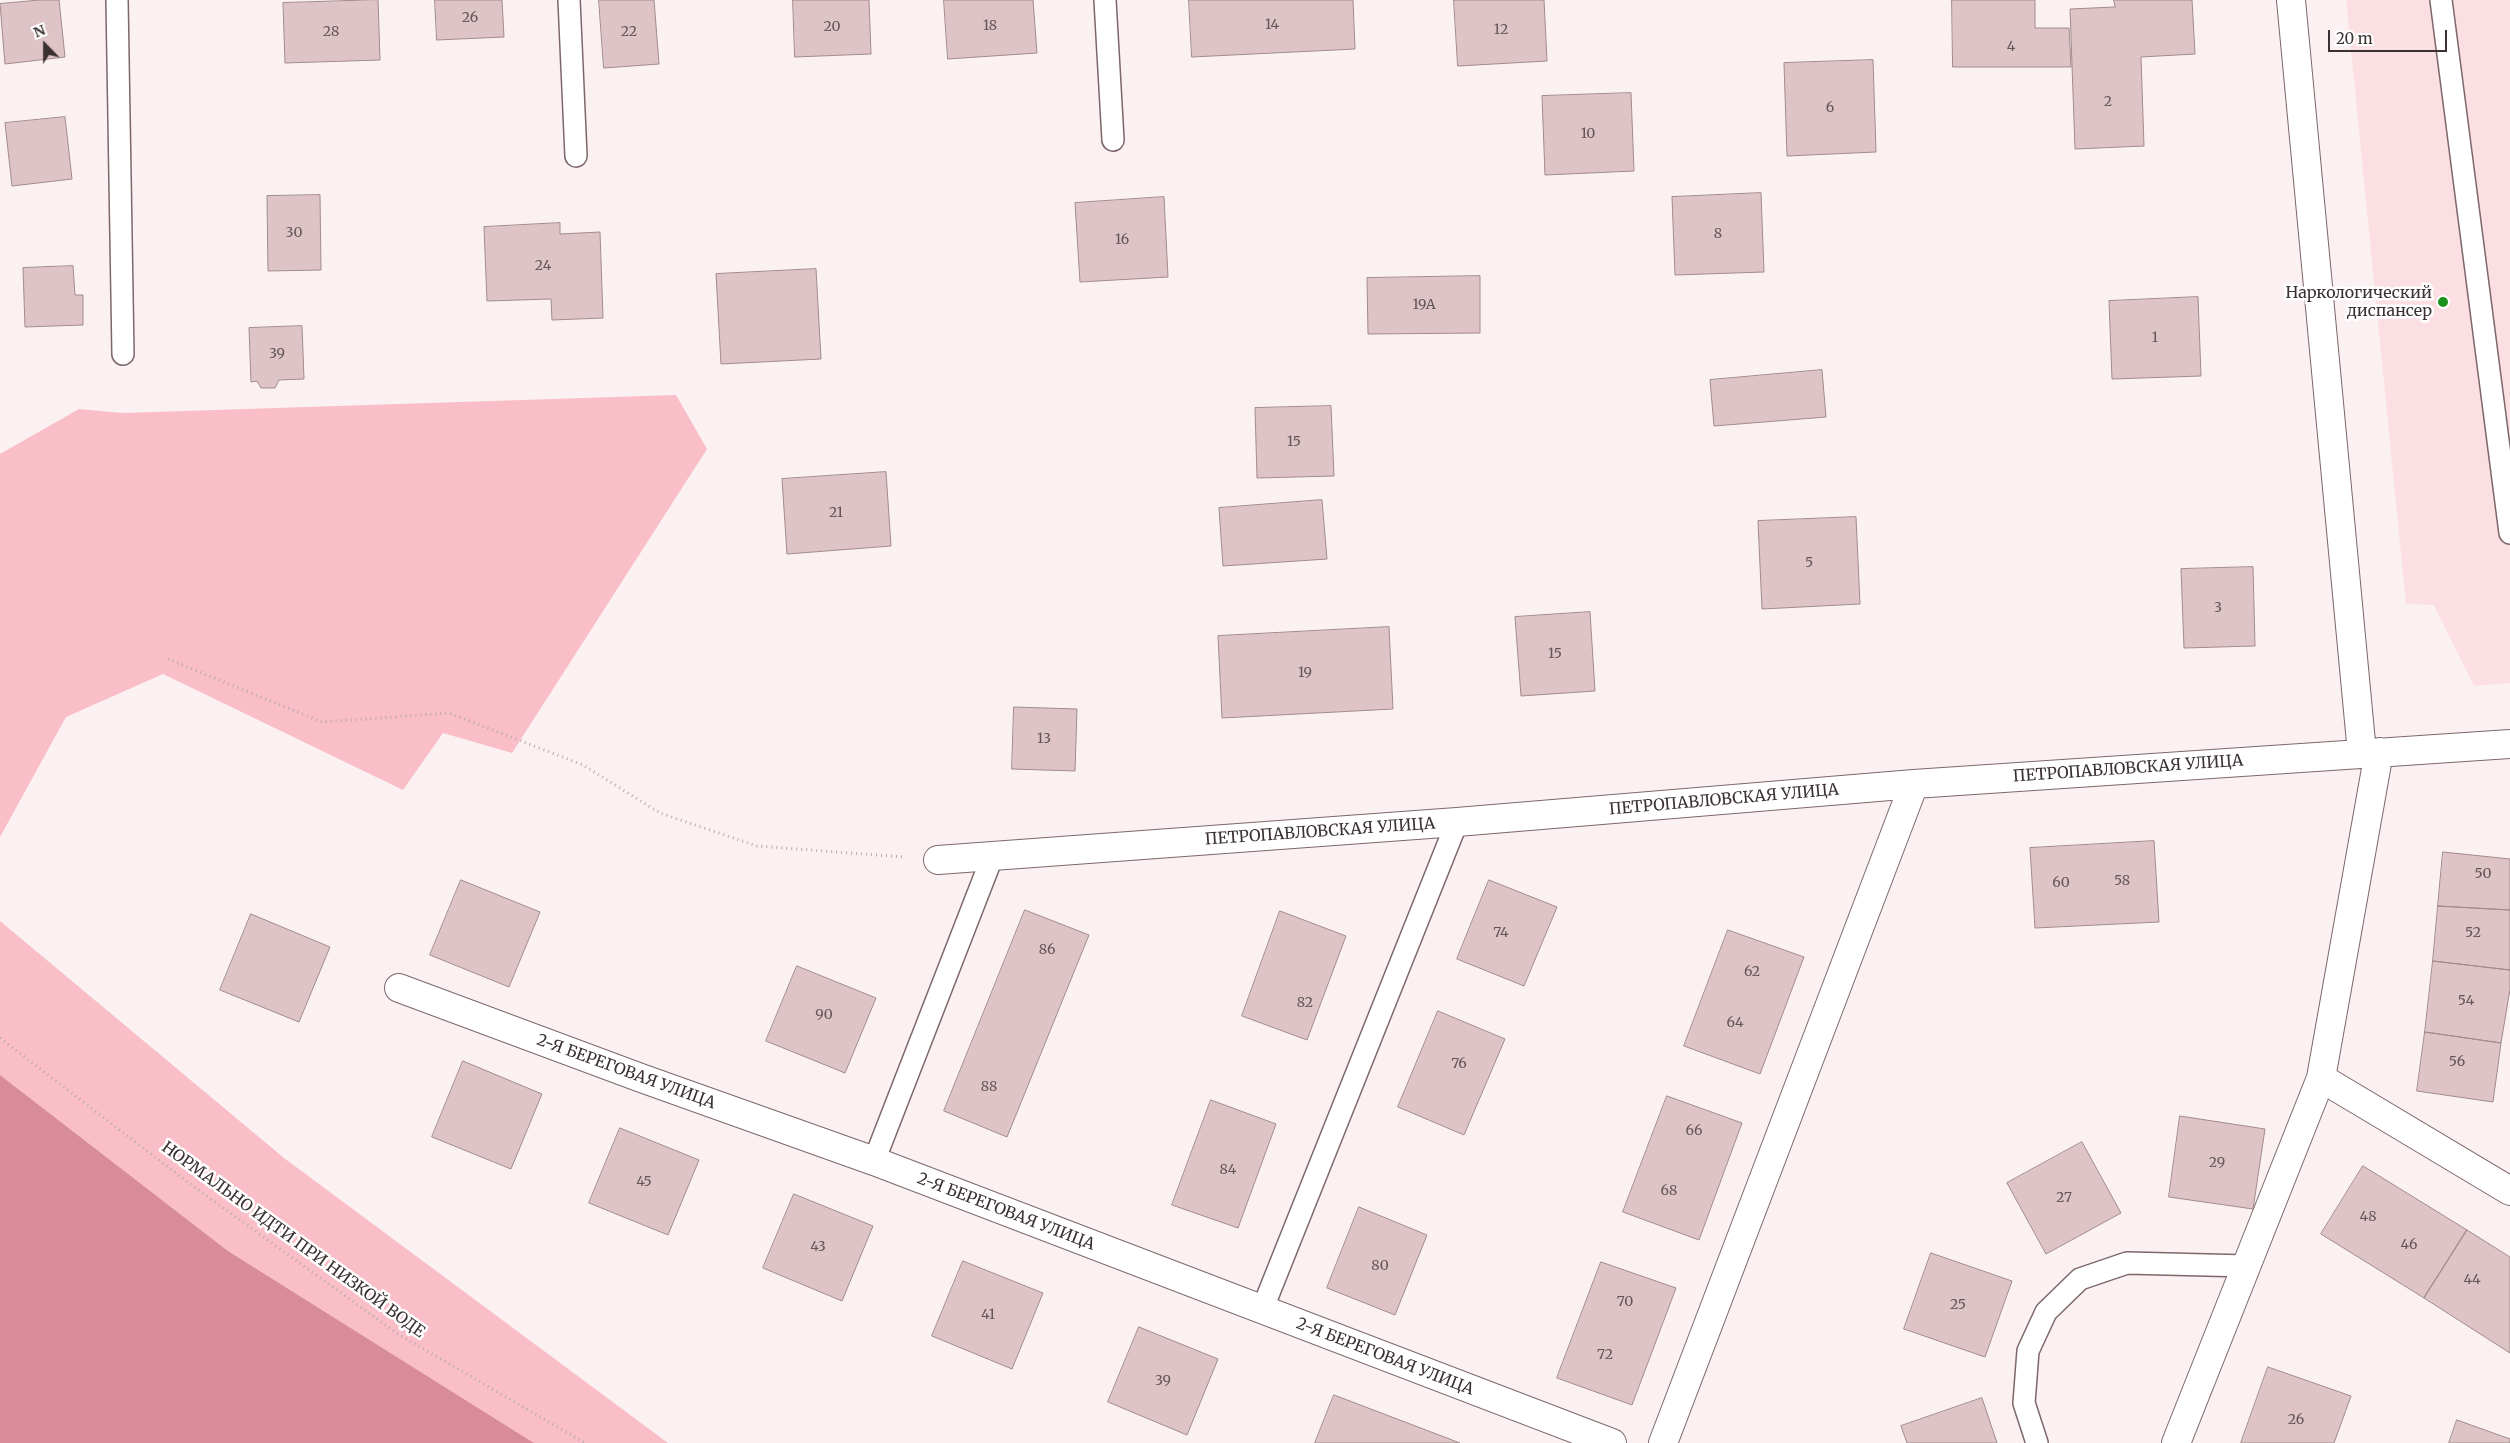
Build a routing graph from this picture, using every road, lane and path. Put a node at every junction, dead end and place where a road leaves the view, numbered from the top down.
1 (116, 0) edge
2 (569, 0) edge
3 (1105, 0) edge
4 (2291, 0) edge
5 (2441, 0) edge
6 (1113, 140) dead end
7 (576, 156) dead end
8 (123, 354) dead end
9 (2510, 533) edge
10 (168, 659) dead end
11 (2510, 744) edge
12 (2371, 752) junction
13 (1914, 784) junction
14 (1457, 822) junction
15 (993, 855) junction
16 (938, 860) joint
17 (399, 988) dead end
18 (0, 1038) edge
19 (2321, 1078) junction
20 (874, 1161) junction
21 (2510, 1191) edge
22 (2247, 1266) junction
23 (1262, 1310) junction
24 (585, 1443) edge
25 (1612, 1443) edge
26 (1664, 1443) edge
27 (2037, 1443) edge
28 (2176, 1443) edge

1 - 8 lane
2 - 7 lane
3 - 6 lane
4 - 12 street
5 - 9 lane
10 - 16 path
11 - 12 street, ПЕТРОПАВЛОВСКАЯ УЛИЦА
12 - 13 street, ПЕТРОПАВЛОВСКАЯ УЛИЦА
12 - 19 street
13 - 14 street, ПЕТРОПАВЛОВСКАЯ УЛИЦА
13 - 26 street
14 - 15 street, ПЕТРОПАВЛОВСКАЯ УЛИЦА
14 - 23 lane
15 - 16 street, ПЕТРОПАВЛОВСКАЯ УЛИЦА
15 - 20 lane
17 - 20 street, 2-Я БЕРЕГОВАЯ УЛИЦА
18 - 24 path, НОРМАЛЬНО ИДТИ ПРИ НИЗКОЙ ВОДЕ
19 - 21 street
19 - 22 street
20 - 23 street, 2-Я БЕРЕГОВАЯ УЛИЦА
22 - 27 lane
22 - 28 street
23 - 25 street, 2-Я БЕРЕГОВАЯ УЛИЦА

